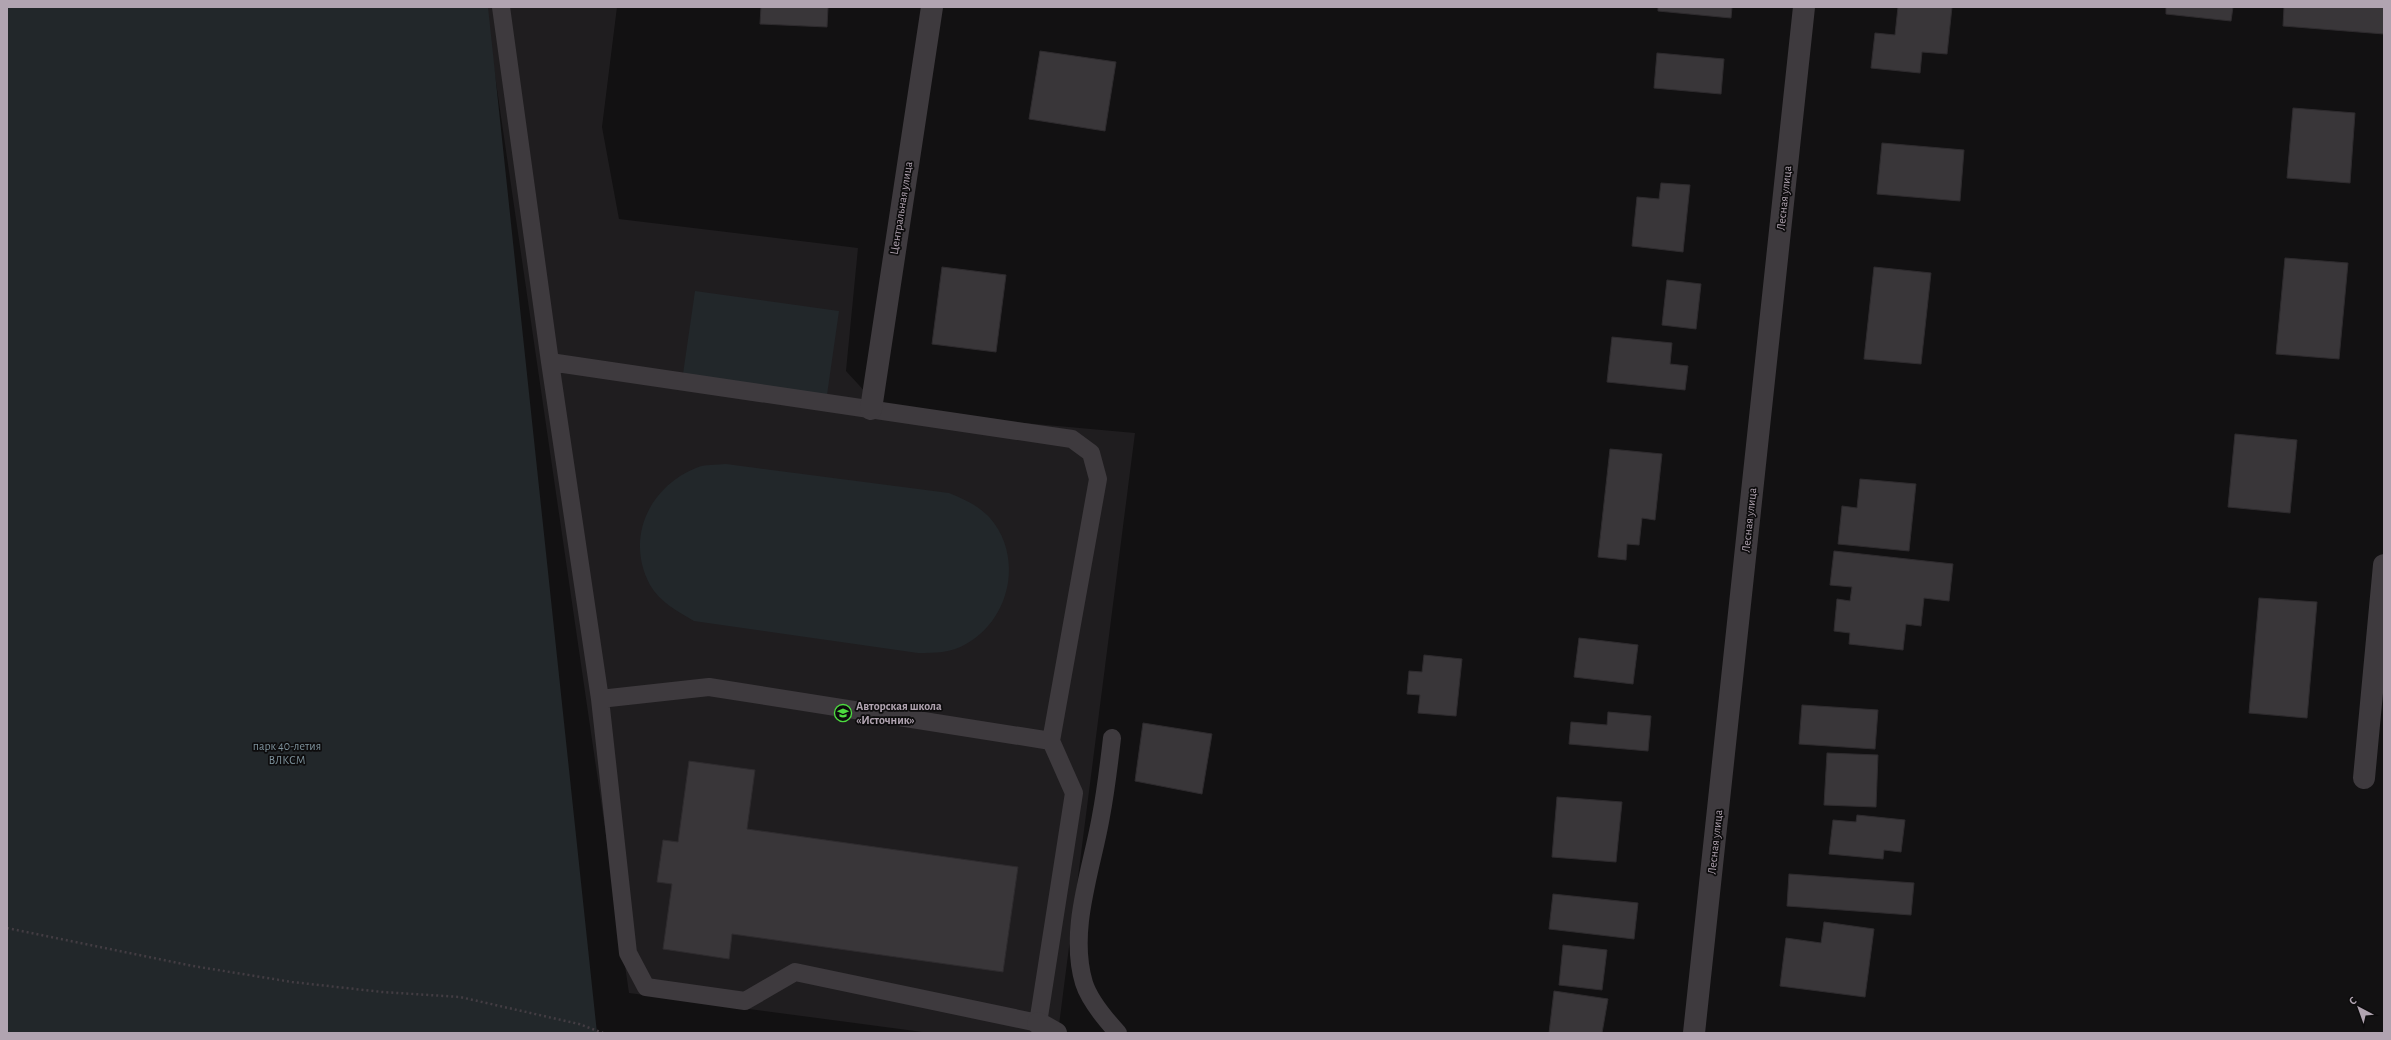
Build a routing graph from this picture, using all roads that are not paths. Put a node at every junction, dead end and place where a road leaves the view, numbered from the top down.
1 (501, 7) edge
2 (932, 7) edge
3 (1804, 7) edge
4 (550, 362) junction
5 (871, 409) junction
6 (2384, 565) edge
7 (600, 699) junction
8 (1112, 738) dead end
9 (1051, 741) junction
10 (2364, 778) dead end
11 (1047, 1028) edge
12 (1118, 1033) edge
13 (1694, 1033) edge

1 - 4 lane
2 - 5 street, Центральная улица
3 - 13 street, Лесная улица
4 - 5 lane
4 - 7 lane
5 - 9 lane
6 - 10 street
7 - 9 lane
7 - 11 lane
8 - 12 lane
9 - 11 lane

